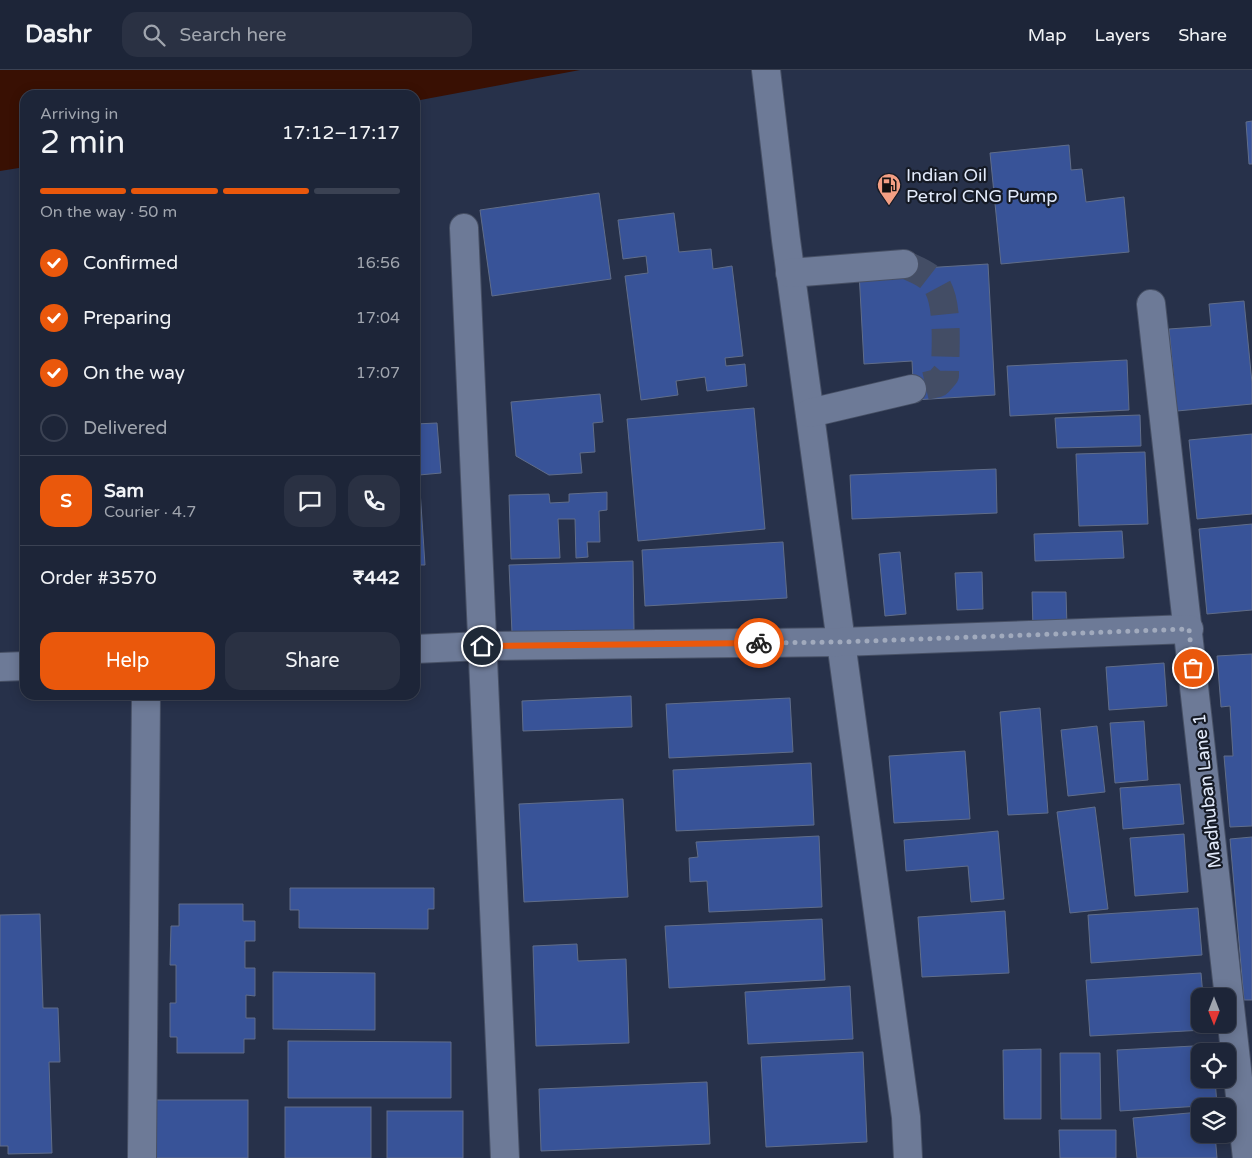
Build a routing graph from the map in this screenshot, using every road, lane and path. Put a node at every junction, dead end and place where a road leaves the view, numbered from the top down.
1 (766, 70) edge
2 (464, 228) dead end
3 (904, 264) tunnel mouth
4 (790, 273) junction
5 (1151, 304) dead end
6 (912, 390) tunnel mouth
7 (810, 413) junction
8 (1189, 629) junction
9 (841, 642) junction
10 (482, 646) junction
11 (420, 649) edge
12 (20, 666) edge
13 (0, 667) edge
14 (146, 700) edge
15 (142, 1158) edge
16 (505, 1158) edge
17 (908, 1158) edge
18 (1248, 1158) edge

1 - 4 street
2 - 10 street
3 - 4 street
4 - 7 street
5 - 8 street, Madhuban Lane 1
6 - 7 street
7 - 9 street
8 - 9 street
8 - 18 street, Madhuban Lane 1
9 - 10 street
9 - 17 street
10 - 11 street
10 - 16 street
12 - 13 street
14 - 15 street

